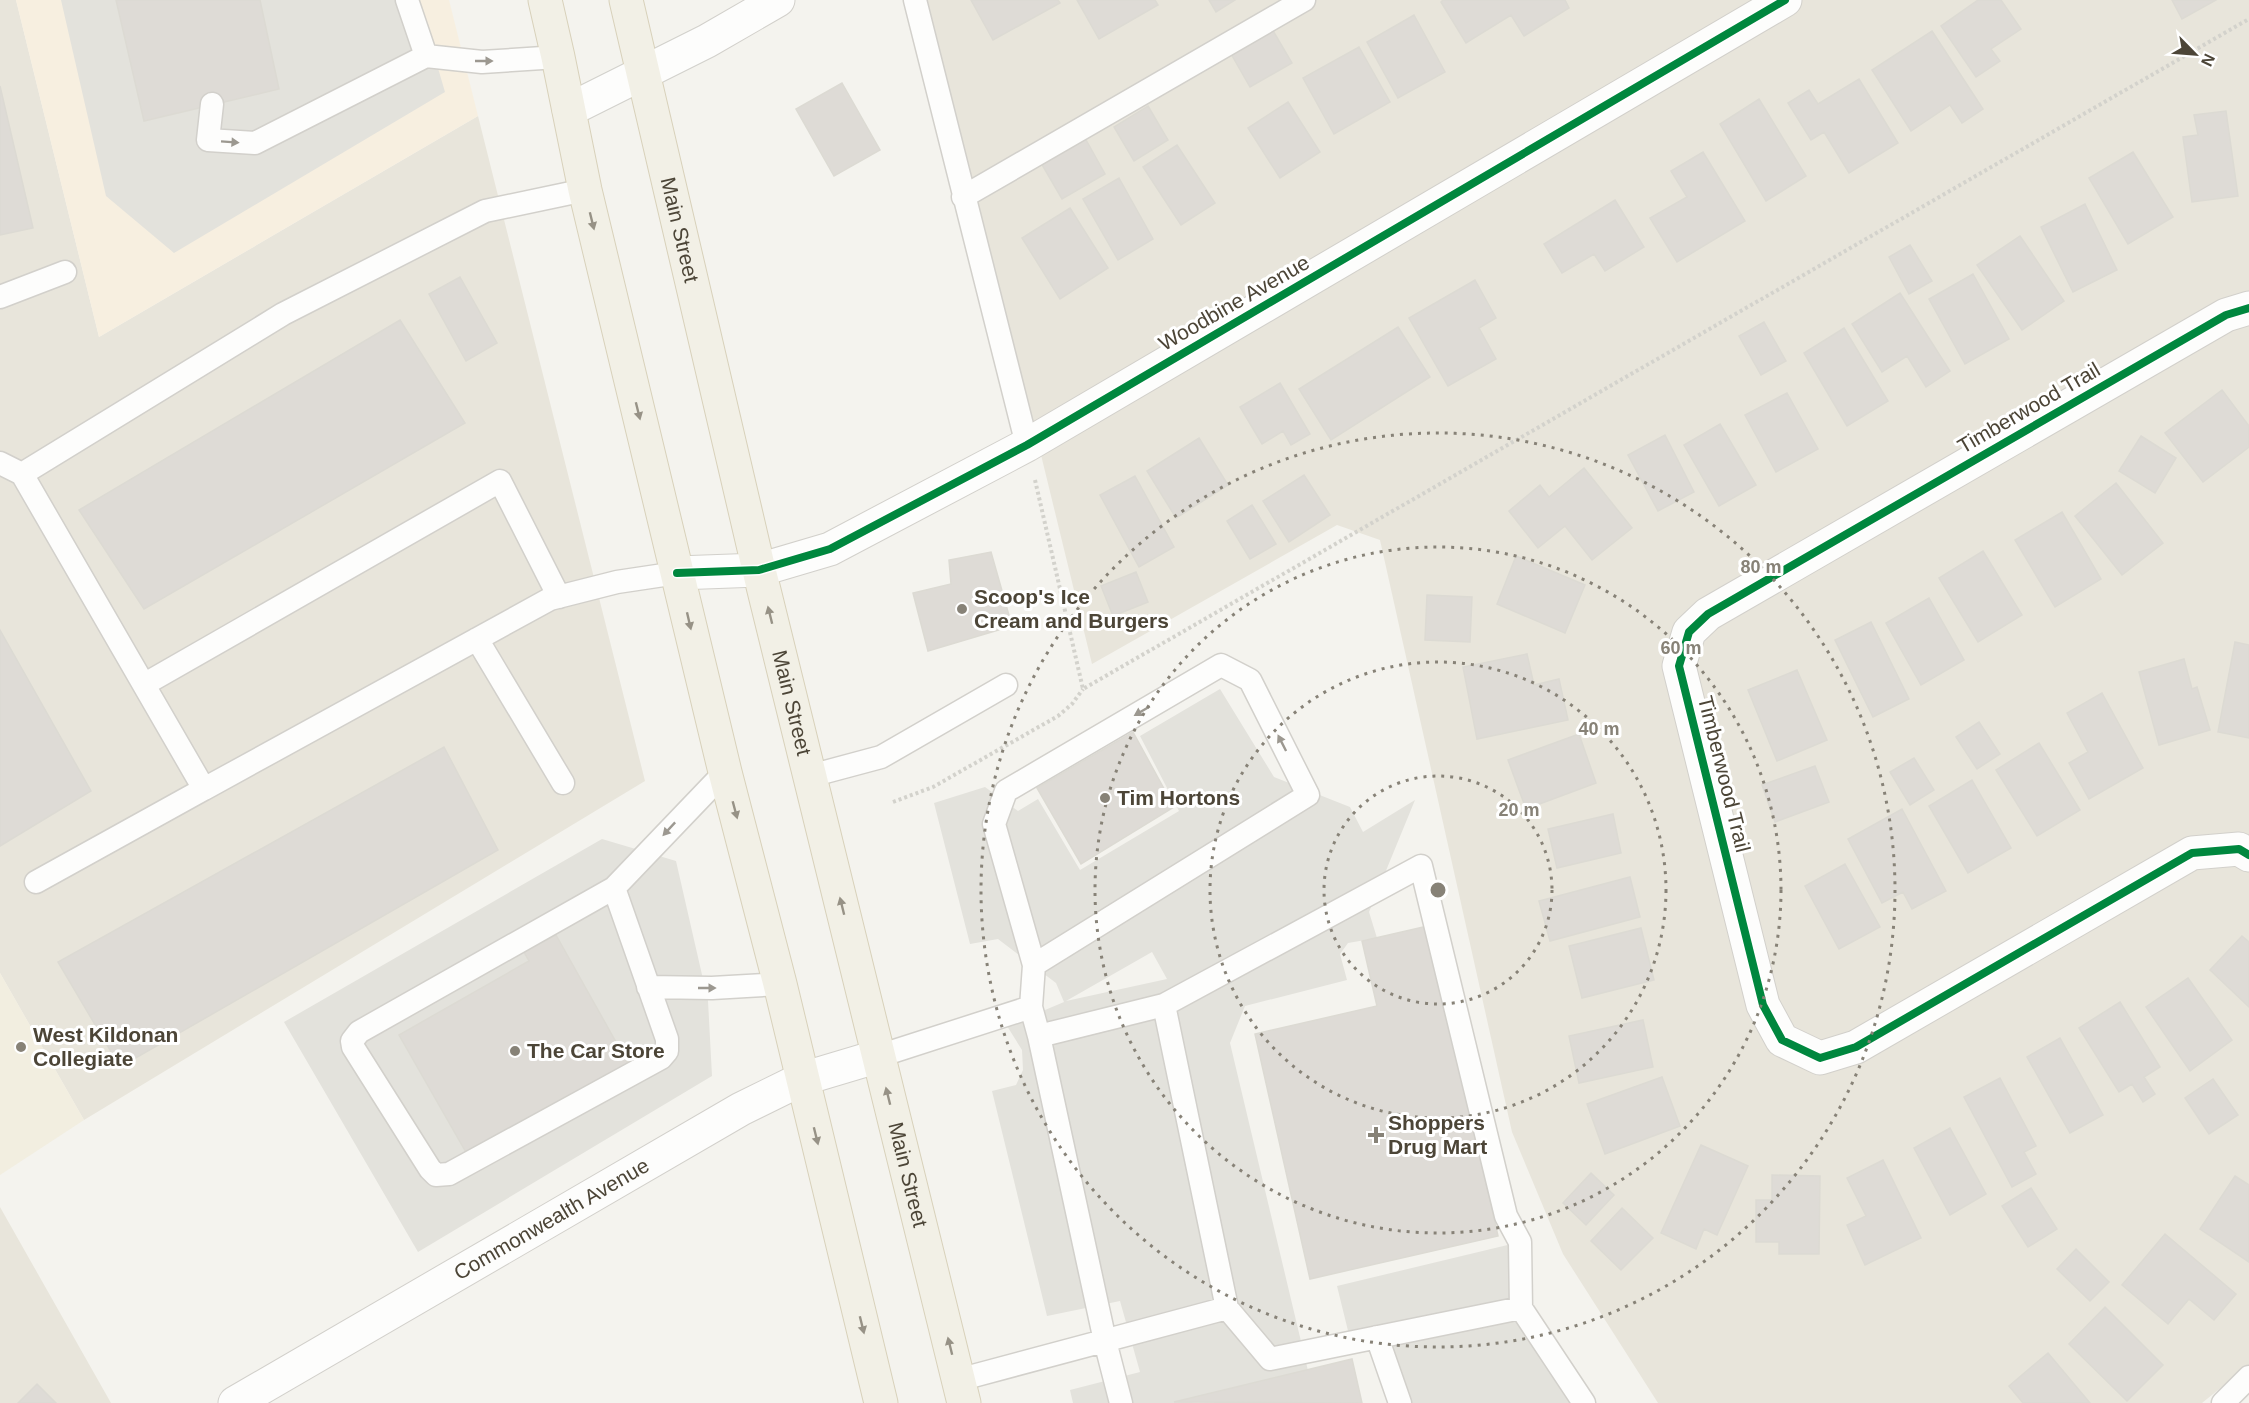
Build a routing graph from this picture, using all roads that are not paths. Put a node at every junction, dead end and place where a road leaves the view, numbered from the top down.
1 (407, 0) edge
2 (545, 0) edge
3 (626, 0) edge
4 (915, 0) edge
5 (1304, 0) edge
6 (1785, 0) edge
7 (774, 1) edge
8 (426, 56) junction
9 (558, 57) junction
10 (643, 72) junction
11 (212, 104) dead end
12 (569, 110) junction
13 (585, 190) junction
14 (963, 197) junction
15 (65, 272) dead end
16 (0, 297) edge
17 (2249, 308) edge
18 (1027, 446) junction
19 (0, 463) edge
20 (22, 474) junction
21 (759, 570) junction
22 (677, 573) junction
23 (560, 597) junction
24 (477, 639) junction
25 (145, 684) junction
26 (1006, 685) dead end
27 (724, 772) junction
28 (810, 776) junction
29 (563, 783) dead end
30 (204, 789) junction
31 (2249, 855) edge
32 (36, 882) dead end
33 (614, 888) junction
34 (1034, 964) junction
35 (780, 984) junction
36 (648, 987) junction
37 (1164, 1005) junction
38 (1031, 1007) junction
39 (1039, 1036) junction
40 (879, 1056) junction
41 (802, 1079) junction
42 (1227, 1308) junction
43 (1521, 1308) junction
44 (1377, 1337) junction
45 (1105, 1341) junction
46 (2249, 1377) edge
47 (961, 1391) edge
48 (235, 1403) edge
49 (882, 1403) edge
50 (1121, 1403) edge
51 (1400, 1403) edge
52 (1584, 1403) edge
53 (2223, 1403) edge

1 - 8 lane
2 - 9 main road
3 - 10 main road, Main Street
4 - 14 lane
5 - 14 lane
6 - 18 street, Woodbine Avenue
7 - 10 street
8 -> 9 lane
11 -> 8 lane
9 - 12 main road
10 - 12 street
10 - 21 main road, Main Street
12 - 13 main road
13 - 20 lane
13 -> 22 main road
14 - 18 lane
15 - 16 lane
17 - 31 street, Timberwood Trail
18 - 21 street, Woodbine Avenue
19 - 20 lane
20 - 25 lane
21 - 22 street, Woodbine Avenue
28 -> 21 main road, Main Street
22 - 23 lane
22 -> 27 main road
23 - 24 lane
23 - 25 lane
24 - 29 lane
24 - 30 lane
25 - 30 lane
26 - 28 lane
27 -> 33 lane
27 -> 35 main road
40 -> 28 main road, Main Street
30 - 32 lane
33 - 36 lane
33 - 36 lane
34 -> 34 lane
34 - 38 lane
36 -> 35 lane
35 - 41 main road
37 - 39 lane
37 - 42 lane
37 - 43 lane
38 - 39 lane
38 - 40 lane
39 - 45 lane
40 - 41 street, Commonwealth Avenue
47 -> 40 main road, Main Street
41 - 48 street, Commonwealth Avenue
41 -> 49 main road
42 - 44 lane
42 - 45 lane
43 - 44 lane
43 - 52 lane
44 - 51 lane
45 - 47 lane
45 - 50 lane
46 - 53 lane

